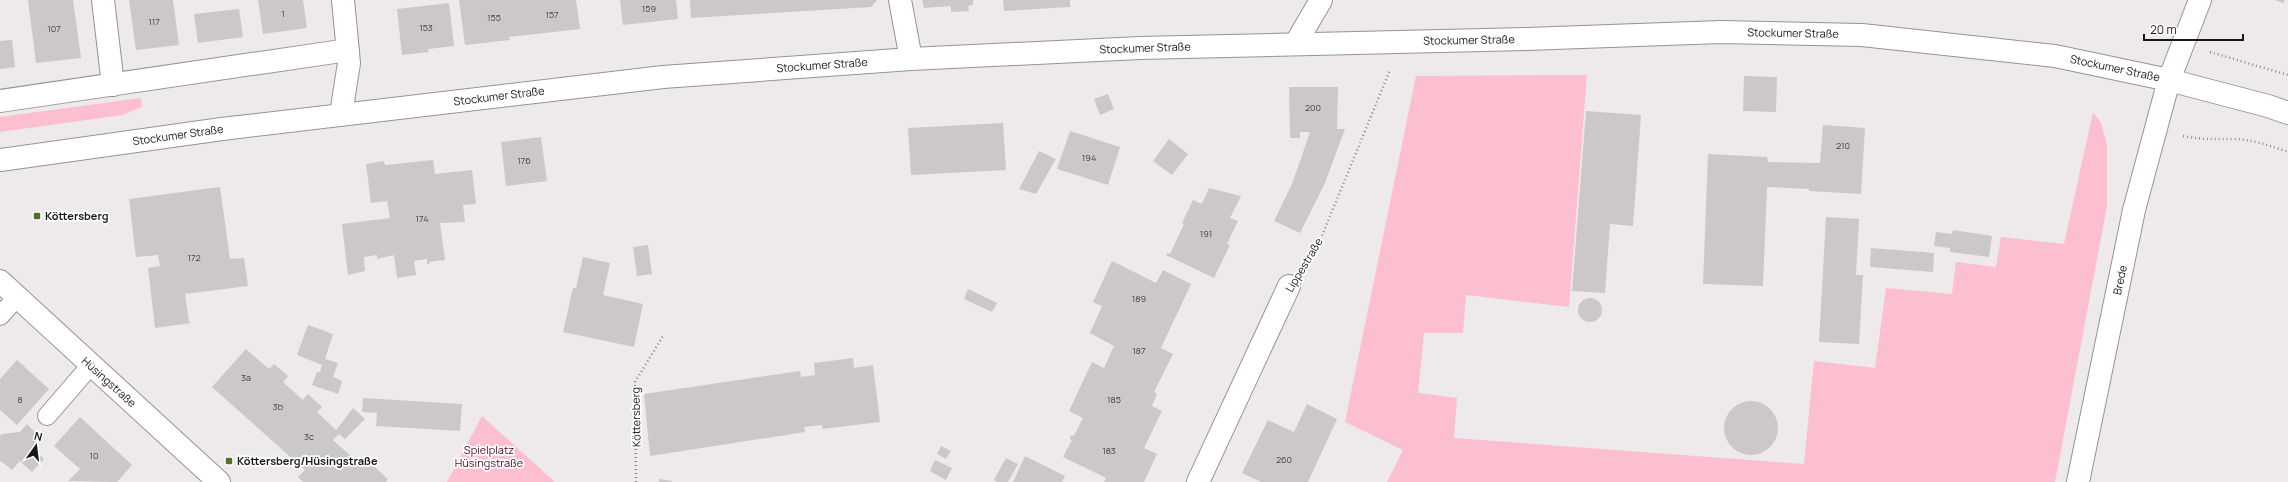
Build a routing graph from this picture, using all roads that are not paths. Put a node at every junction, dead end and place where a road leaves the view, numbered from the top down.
1 (103, 0) edge
2 (343, 0) edge
3 (900, 0) edge
4 (1321, 0) edge
5 (2200, 0) edge
6 (1296, 43) junction
7 (348, 50) junction
8 (911, 59) junction
9 (2169, 80) junction
10 (113, 85) junction
11 (0, 101) edge
12 (2288, 113) edge
13 (341, 114) junction
14 (0, 160) edge
15 (0, 281) edge
16 (1289, 286) road end
17 (17, 297) junction
18 (0, 316) edge
19 (91, 365) junction
20 (47, 416) dead end
21 (219, 482) edge
22 (1198, 482) edge
23 (2078, 482) edge

1 - 10 main road
2 - 7 main road
3 - 8 main road
4 - 6 main road
5 - 9 main road, Brede
6 - 8 main road, Stockumer Straße
6 - 9 main road, Stockumer Straße
7 - 10 main road
7 - 13 main road
8 - 13 main road, Stockumer Straße
9 - 12 main road, Stockumer Straße
9 - 23 main road, Brede
10 - 11 main road
13 - 14 main road, Stockumer Straße
15 - 17 main road, Hüsingstraße
16 - 22 main road, Lippestraße
17 - 18 lane
17 - 19 main road, Hüsingstraße
19 - 20 lane
19 - 21 main road, Hüsingstraße

